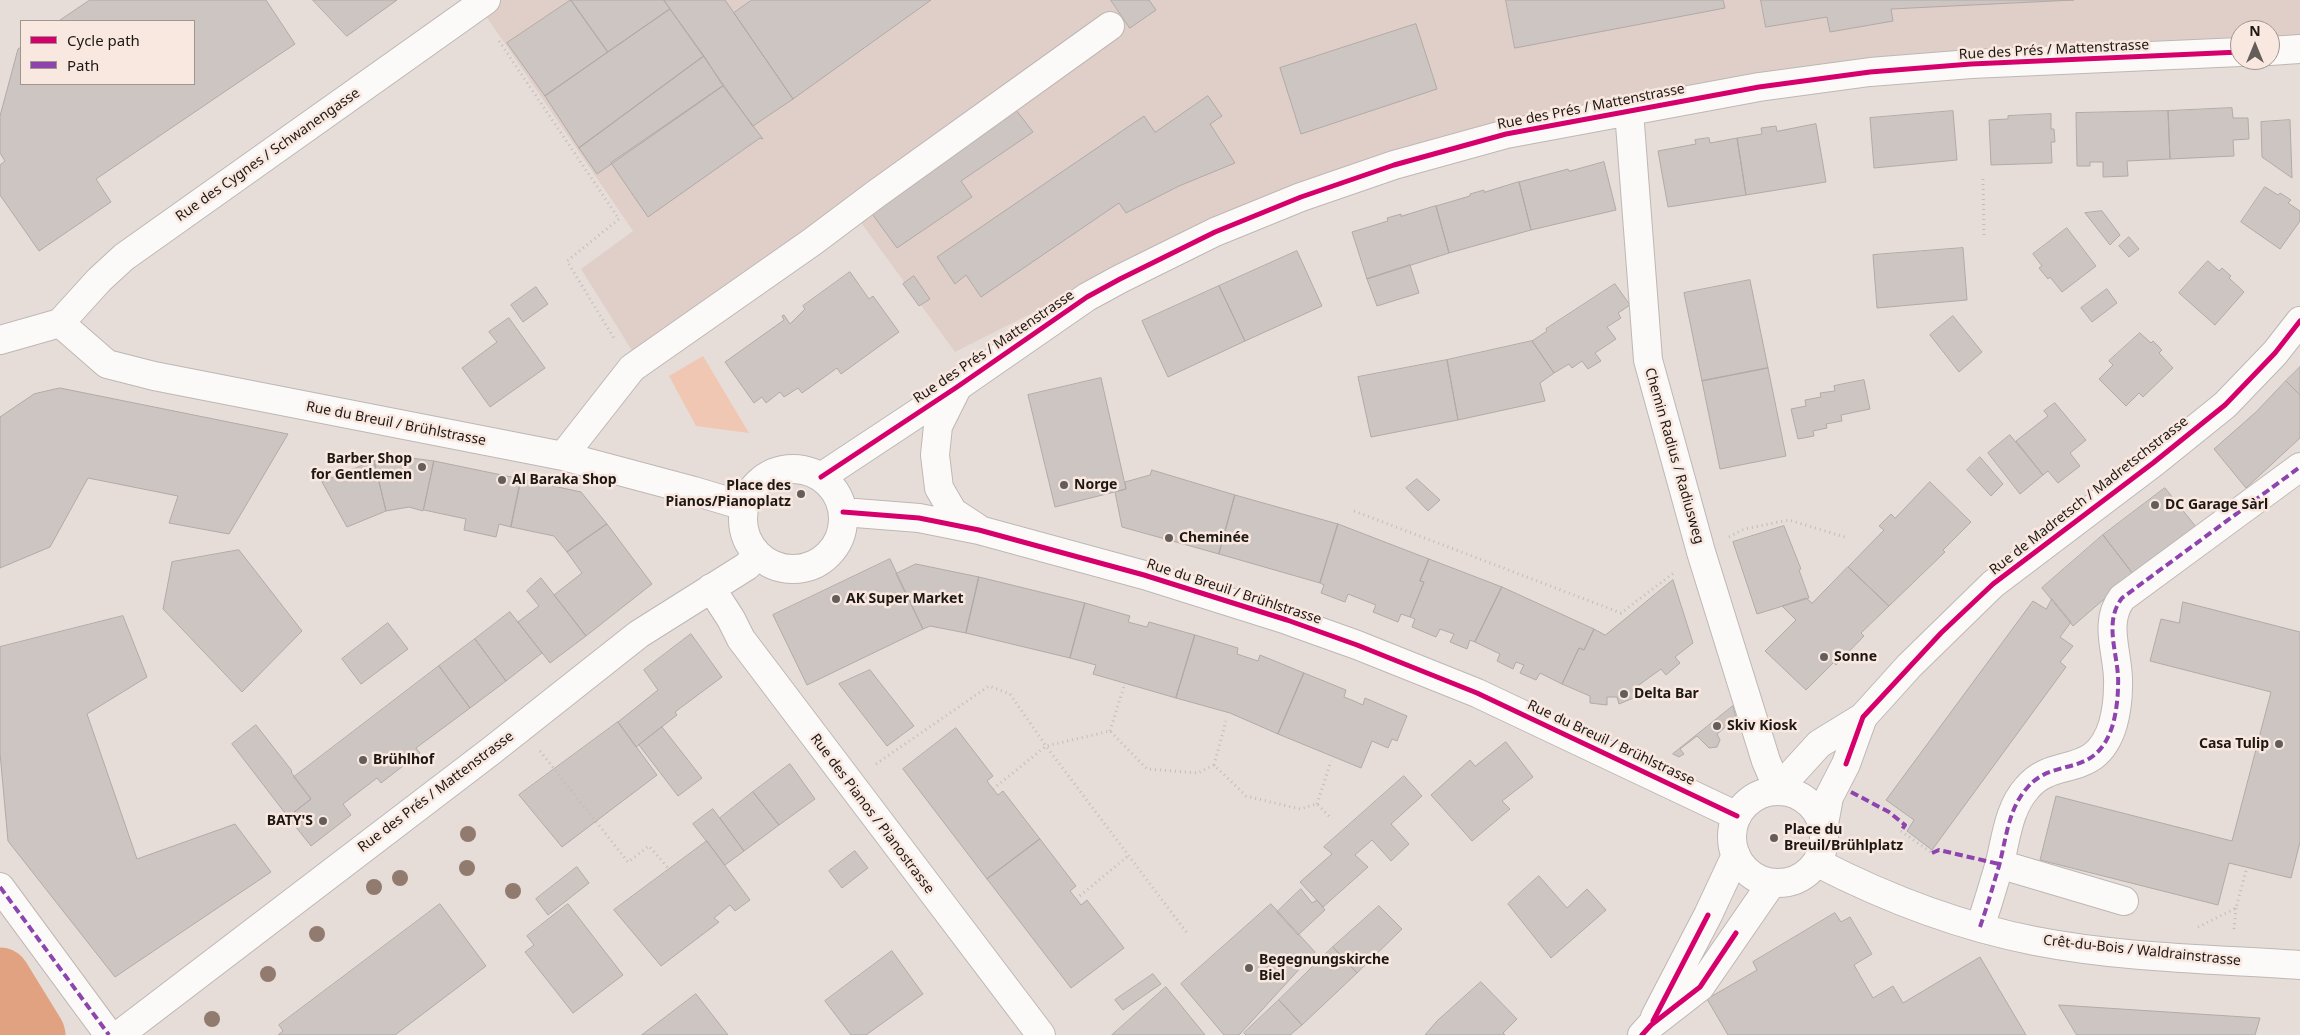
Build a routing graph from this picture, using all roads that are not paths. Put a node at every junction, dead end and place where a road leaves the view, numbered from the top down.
1 (486, 0) edge
2 (1110, 26) dead end
3 (2300, 49) edge
4 (2280, 50) edge
5 (2230, 52) edge
6 (1629, 111) junction
7 (2300, 321) edge
8 (60, 323) junction
9 (0, 340) edge
10 (957, 387) junction
11 (562, 456) junction
12 (2300, 467) edge
13 (821, 477) junction
14 (744, 506) junction
15 (843, 512) junction
16 (979, 530) junction
17 (757, 555) junction
18 (710, 588) junction
19 (1863, 717) junction
20 (1778, 789) junction
21 (1737, 816) junction
22 (1824, 824) junction
23 (1736, 855) junction
24 (1818, 863) junction
25 (1999, 864) junction
26 (1771, 884) junction
27 (0, 887) edge
28 (2124, 901) dead end
29 (1980, 927) junction
30 (2300, 965) edge
31 (1651, 1032) edge
32 (109, 1035) edge
33 (119, 1035) edge
34 (1041, 1035) edge

1 - 8 street, Rue des Cygnes / Schwanengasse
2 - 11 street
3 - 4 street
5 - 6 street, Rue des Prés / Mattenstrasse
6 - 10 street, Rue des Prés / Mattenstrasse
6 - 20 street, Chemin Radius / Radiusweg
7 - 19 street, Rue de Madretsch / Madretschstrasse
8 - 9 street
8 - 11 street, Rue du Breuil / Brühlstrasse
10 - 13 street, Rue des Prés / Mattenstrasse
10 - 16 street
11 - 14 street, Rue du Breuil / Brühlstrasse
12 - 25 street
13 - 14 street
13 - 15 street
14 - 17 street
15 - 16 street, Rue du Breuil / Brühlstrasse
15 - 17 street
16 - 21 street, Rue du Breuil / Brühlstrasse
17 - 18 street, Rue des Prés / Mattenstrasse
18 - 33 street, Rue des Prés / Mattenstrasse
18 - 34 street, Rue des Pianos / Pianostrasse
19 - 20 street, Rue de Madretsch / Madretschstrasse
19 - 22 street, Rue de Madretsch / Madretschstrasse
20 - 21 street
20 - 22 street
21 - 23 street
22 - 24 street
23 - 26 street
23 - 31 street
24 - 26 street
24 - 29 street, Crêt-du-Bois / Waldrainstrasse
25 - 28 street
25 - 29 street
26 - 31 street
27 - 32 street
29 - 30 street, Crêt-du-Bois / Waldrainstrasse

